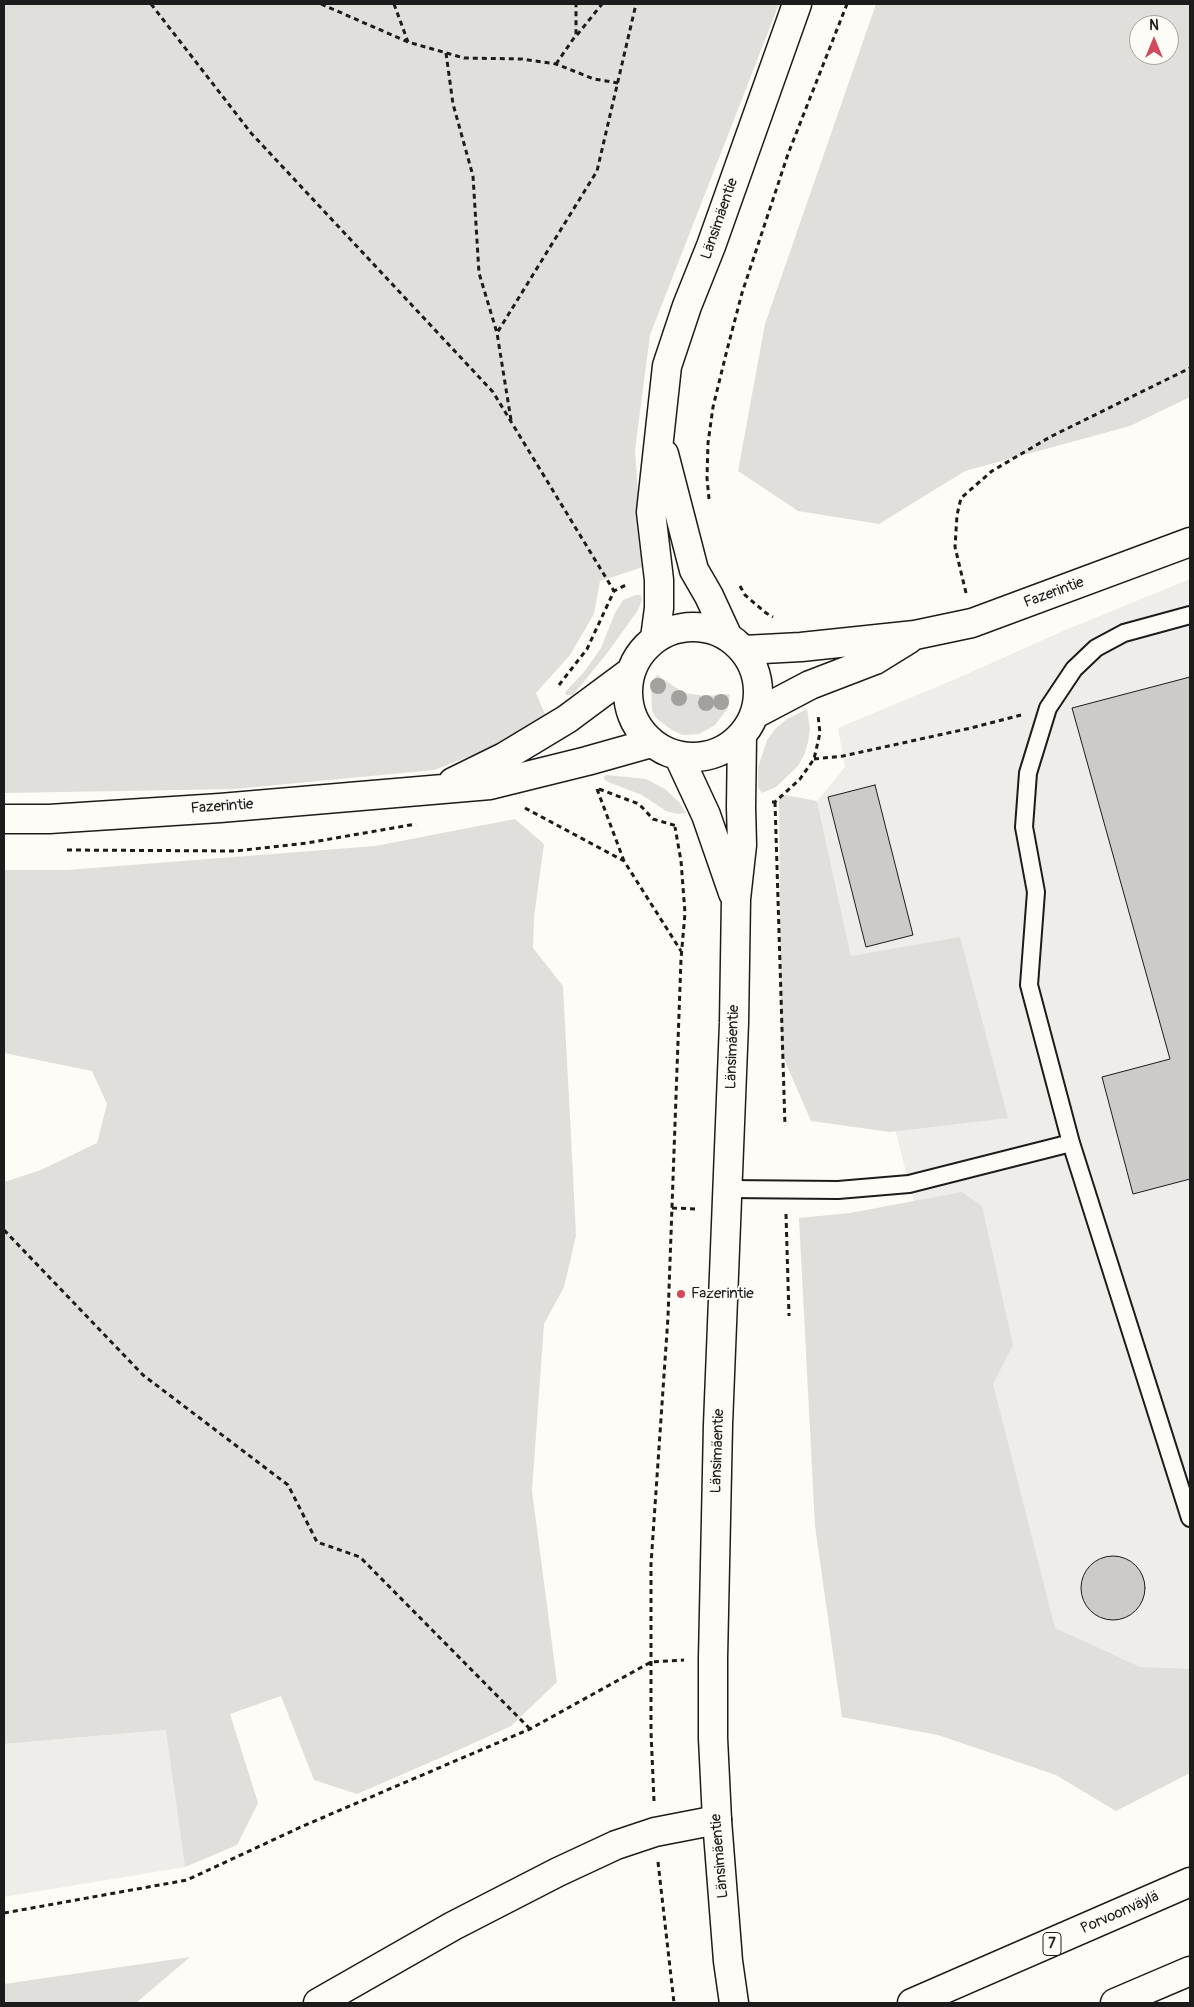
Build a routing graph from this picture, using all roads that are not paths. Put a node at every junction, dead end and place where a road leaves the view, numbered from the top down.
1 (798, 4) edge
2 (660, 438) junction
3 (1190, 542) edge
4 (1190, 615) edge
5 (915, 635) junction
6 (654, 638) junction
7 (736, 643) junction
8 (630, 673) junction
9 (749, 725) junction
10 (651, 743) junction
11 (679, 757) junction
12 (441, 788) junction
13 (4, 820) edge
14 (736, 899) junction
15 (1071, 1143) junction
16 (728, 1189) junction
17 (1190, 1518) edge
18 (716, 1820) junction
19 (1190, 1882) edge
20 (1190, 1971) edge
21 (318, 2003) edge
22 (734, 2003) edge
23 (912, 2003) edge
24 (1115, 2003) edge

1 - 2 main road, Länsimäentie
2 - 6 main road, Länsimäentie
2 - 7 main road, Länsimäentie
3 - 5 main road, Fazerintie
4 - 15 lane
5 - 7 main road, Fazerintie
5 - 9 main road, Fazerintie
6 - 7 main road
6 - 8 main road
7 - 9 main road, Länsimäentie
8 - 10 main road
8 - 12 main road, Fazerintie
9 - 11 main road
9 - 14 main road, Länsimäentie
10 - 11 main road
10 - 12 main road, Fazerintie
11 - 14 main road, Länsimäentie
12 - 13 main road, Fazerintie
14 - 16 main road, Länsimäentie
15 - 16 lane
15 - 17 lane
16 - 18 main road, Länsimäentie
18 - 21 main road
18 - 22 main road, Länsimäentie
19 - 23 main road, Porvoonväylä / 7
20 - 24 main road

